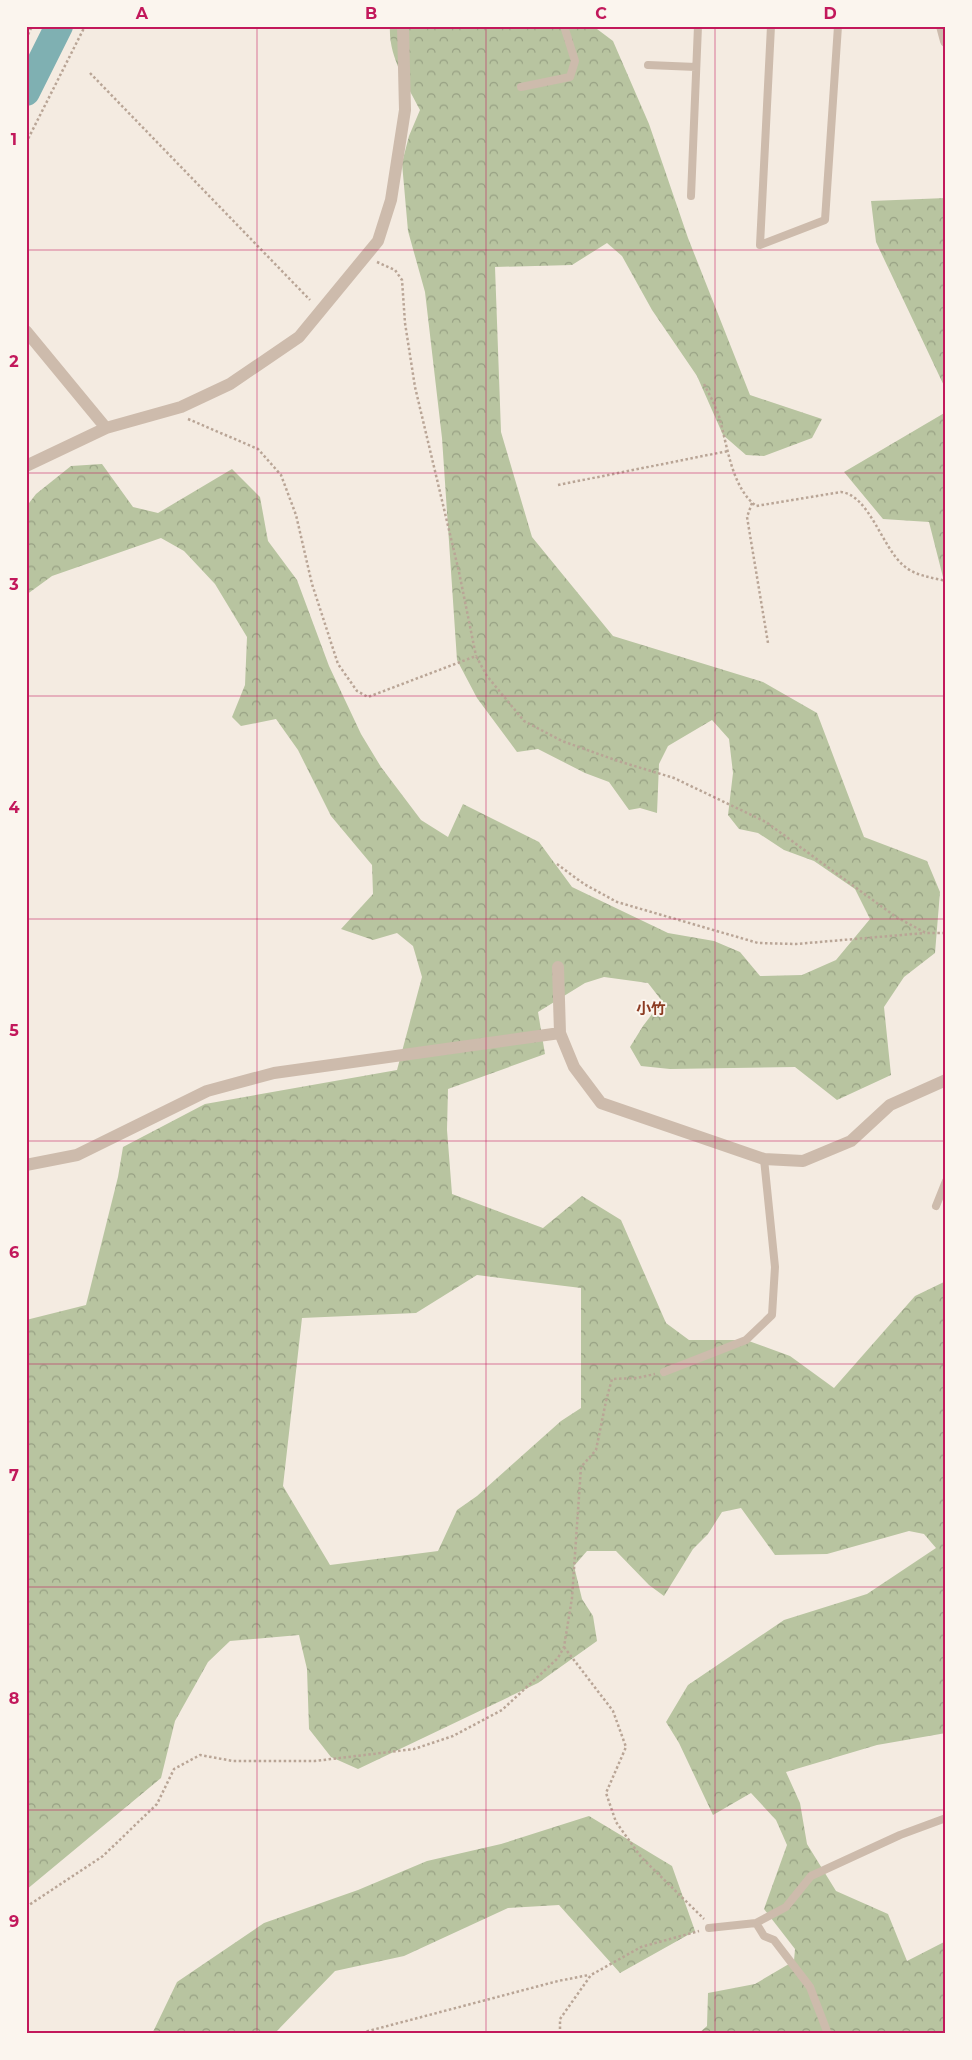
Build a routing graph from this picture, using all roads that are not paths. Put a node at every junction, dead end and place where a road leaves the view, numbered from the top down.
1 (403, 26) edge
2 (564, 26) edge
3 (698, 26) edge
4 (772, 26) edge
5 (838, 26) edge
6 (944, 27) edge
7 (946, 41) edge
8 (648, 65) dead end
9 (696, 66) junction
10 (521, 88) dead end
11 (691, 196) dead end
12 (26, 331) edge
13 (106, 428) junction
14 (26, 466) edge
15 (558, 967) dead end
16 (560, 1033) junction
17 (946, 1080) edge
18 (764, 1159) junction
19 (26, 1165) edge
20 (946, 1181) edge
21 (936, 1206) dead end
22 (664, 1372) road end
23 (946, 1818) edge
24 (756, 1923) junction
25 (709, 1928) road end
26 (828, 2034) edge

1 - 13 street
2 - 10 lane
3 - 9 lane
4 - 5 lane
6 - 7 street
8 - 9 lane
9 - 11 lane
12 - 13 street
13 - 14 street
15 - 16 street
16 - 18 street
16 - 19 street
17 - 18 street
18 - 22 lane
20 - 21 lane
23 - 24 lane
24 - 25 lane
24 - 26 lane

